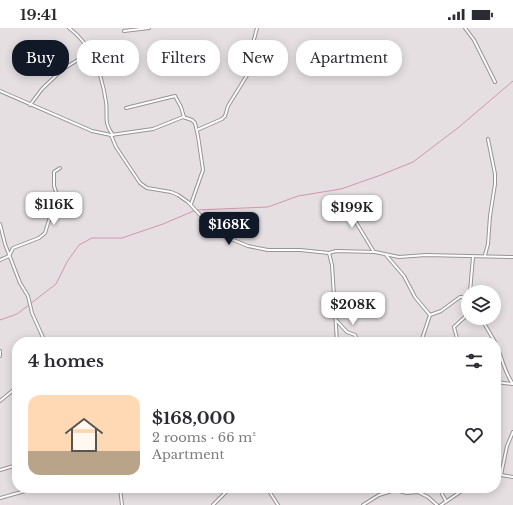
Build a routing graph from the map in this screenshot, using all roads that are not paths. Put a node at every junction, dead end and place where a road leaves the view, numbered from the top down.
1 (69, 28) edge
2 (148, 28) edge
3 (257, 28) edge
4 (465, 28) edge
5 (124, 31) dead end
6 (82, 40) edge
7 (77, 61) edge
8 (99, 76) edge
9 (496, 82) dead end
10 (0, 91) edge
11 (30, 105) junction
12 (126, 108) dead end
13 (184, 117) junction
14 (197, 130) junction
15 (112, 135) junction
16 (488, 139) dead end
17 (60, 168) dead end
18 (346, 197) dead end
19 (191, 204) junction
20 (0, 224) edge
21 (375, 252) junction
22 (329, 253) junction
23 (385, 255) junction
24 (484, 255) junction
25 (9, 256) junction
26 (473, 257) junction
27 (513, 257) edge
28 (0, 260) edge
29 (471, 285) edge
30 (461, 297) edge
31 (430, 315) junction
32 (335, 319) junction
33 (461, 320) edge
34 (485, 325) edge
35 (43, 337) edge
36 (337, 337) edge
37 (356, 337) edge
38 (423, 337) edge
39 (457, 337) edge
40 (492, 337) edge
41 (0, 351) edge
42 (501, 355) edge
43 (0, 356) edge
44 (501, 383) edge
45 (513, 384) edge
46 (12, 391) edge
47 (0, 401) edge
48 (513, 432) edge
49 (12, 466) edge
50 (0, 470) edge
51 (501, 475) joint
52 (513, 477) edge
53 (18, 493) edge
54 (121, 493) edge
55 (225, 493) edge
56 (270, 493) edge
57 (385, 493) edge
58 (420, 493) edge
59 (442, 493) edge
60 (458, 493) edge
61 (0, 498) edge
62 (446, 501) junction
63 (122, 505) edge
64 (213, 505) edge
65 (278, 505) edge
66 (363, 505) edge
67 (437, 505) edge
68 (441, 505) edge

1 - 6 street
2 - 5 street
3 - 14 street
4 - 9 street
7 - 11 street
8 - 15 street
10 - 11 street
11 - 15 street
12 - 13 street
13 - 14 street
13 - 15 street
14 - 19 street
15 - 19 street
16 - 24 street
17 - 25 street
18 - 21 street
19 - 22 street
20 - 25 street
21 - 22 street
21 - 23 street
22 - 32 street
23 - 26 street
23 - 31 street
24 - 26 street
24 - 27 street
25 - 28 street
25 - 35 street
26 - 29 street
30 - 31 street
31 - 38 street
32 - 36 street
32 - 37 street
33 - 39 street
34 - 40 street
41 - 43 street
42 - 45 street
44 - 45 street
46 - 47 street
48 - 51 street
49 - 50 street
51 - 52 street
53 - 61 street
54 - 63 street
55 - 64 street
56 - 65 street
57 - 66 street
58 - 67 street
59 - 62 street
60 - 62 street
62 - 68 street

